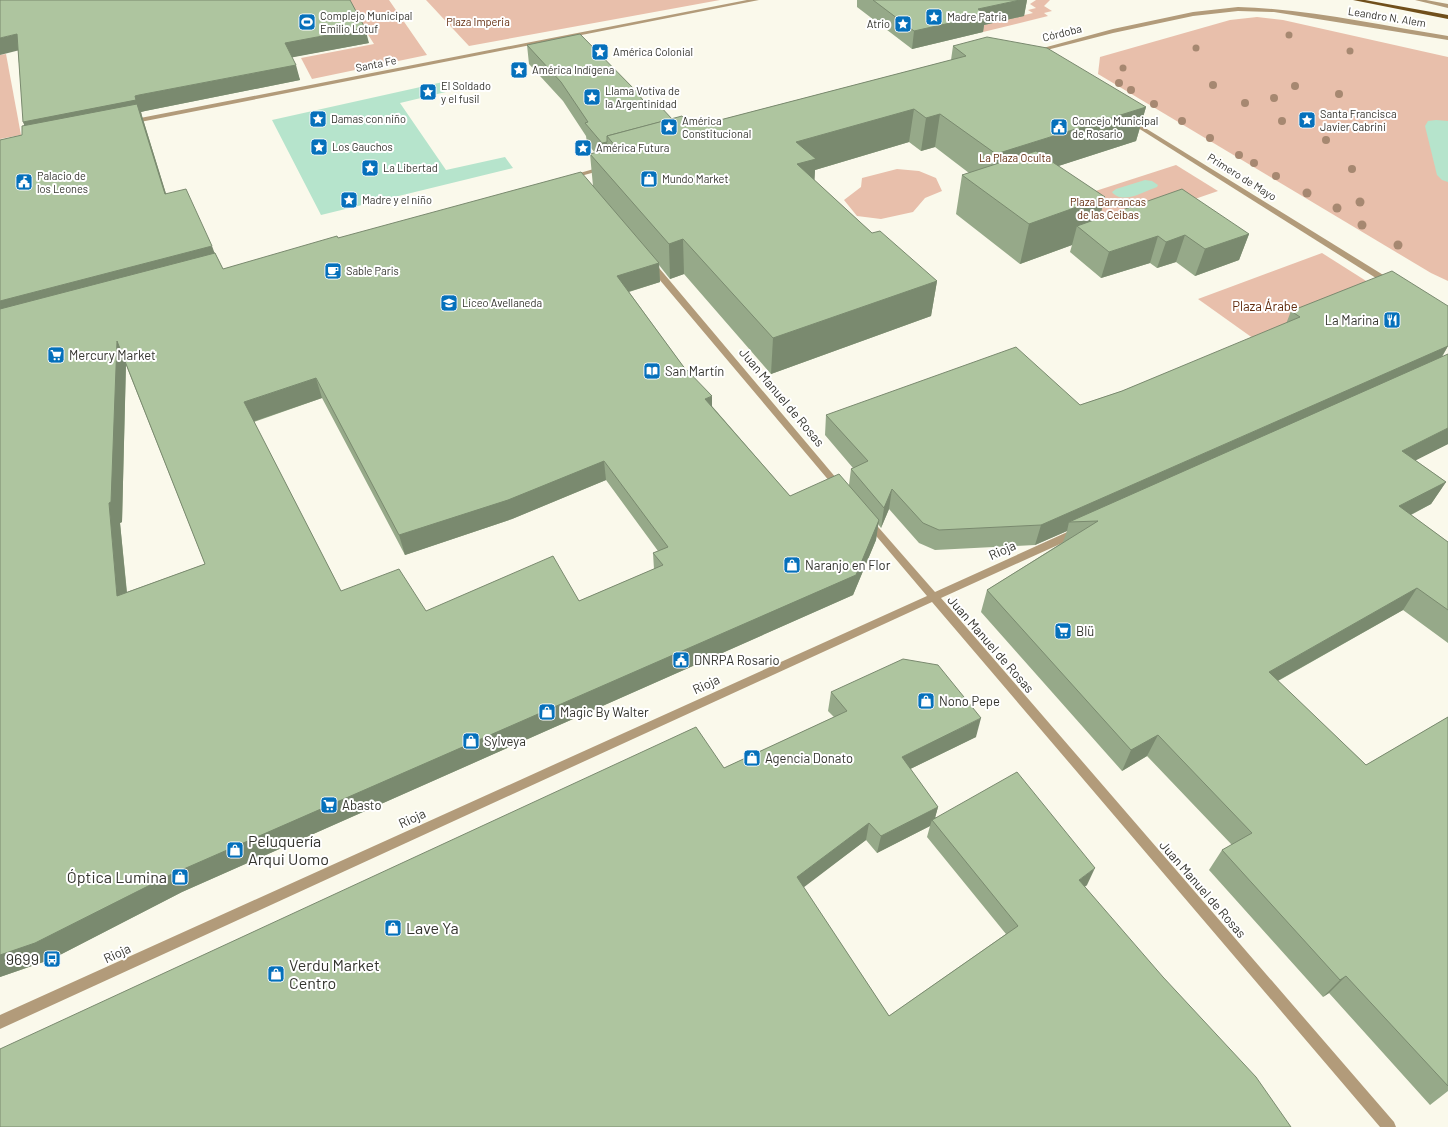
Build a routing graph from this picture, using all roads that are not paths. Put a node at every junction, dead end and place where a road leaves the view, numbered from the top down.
1 (756, 0) edge
2 (1356, 0) edge
3 (1418, 0) edge
4 (1448, 6) edge
5 (1274, 10) joint
6 (1448, 17) edge
7 (1448, 38) edge
8 (1031, 52) edge
9 (1125, 117) edge
10 (125, 123) edge
11 (614, 165) edge
12 (576, 175) junction
13 (561, 179) edge
14 (585, 185) edge
15 (646, 258) edge
16 (1397, 286) edge
17 (845, 494) edge
18 (861, 512) edge
19 (1084, 529) edge
20 (932, 596) junction
21 (0, 1022) edge
22 (1389, 1127) edge

1 - 10 street, Santa Fe
2 - 6 main road
3 - 4 street
5 - 7 street, Leandro N. Alem
5 - 8 street, Córdoba
9 - 16 street, Primero de Mayo
11 - 12 street
12 - 13 street
12 - 14 street
15 - 17 street, Juan Manuel de Rosas
18 - 20 street, Juan Manuel de Rosas
19 - 20 street, Rioja
20 - 21 street, Rioja
20 - 22 street, Juan Manuel de Rosas

